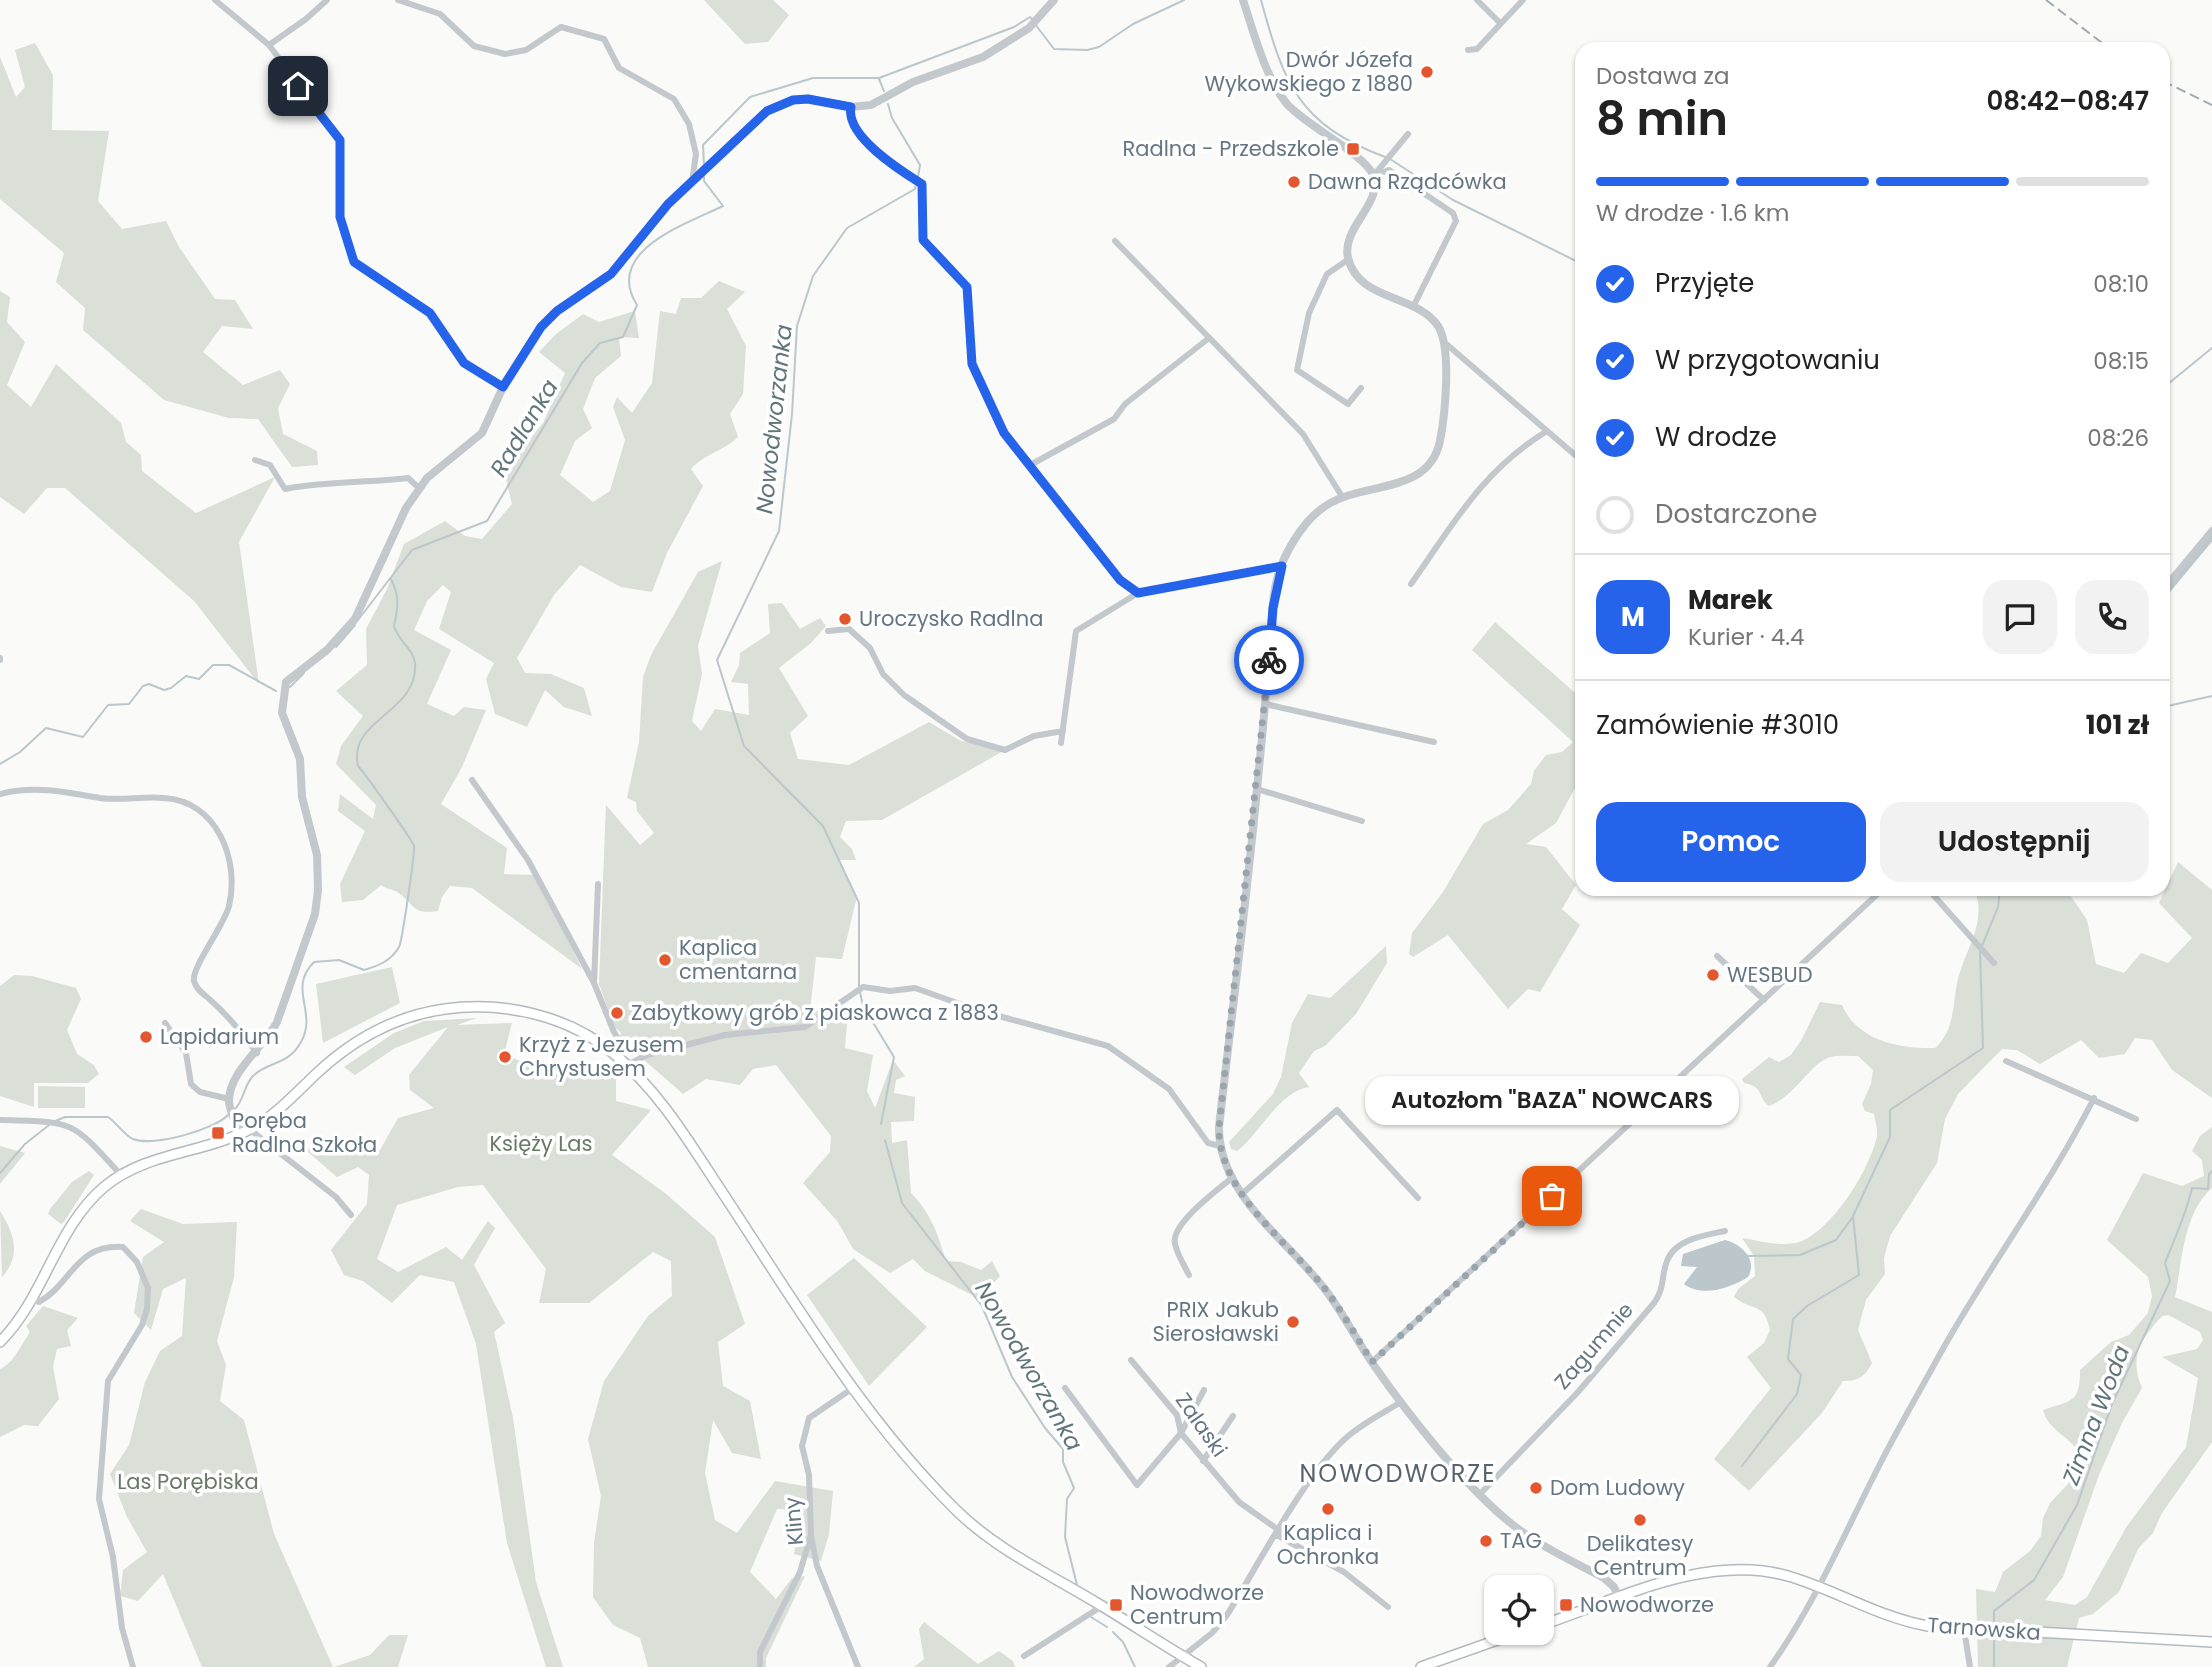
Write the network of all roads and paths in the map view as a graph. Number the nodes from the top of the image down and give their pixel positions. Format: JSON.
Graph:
{"nodes":[{"id":1,"x":215,"y":0,"type":"edge"},
{"id":2,"x":327,"y":0,"type":"edge"},
{"id":3,"x":398,"y":0,"type":"edge"},
{"id":4,"x":1054,"y":0,"type":"edge"},
{"id":5,"x":1243,"y":0,"type":"edge"},
{"id":6,"x":1477,"y":0,"type":"edge"},
{"id":7,"x":1523,"y":0,"type":"edge"},
{"id":8,"x":1500,"y":23,"type":"junction"},
{"id":9,"x":269,"y":45,"type":"junction"},
{"id":10,"x":1468,"y":50,"type":"dead end"},
{"id":11,"x":851,"y":107,"type":"junction"},
{"id":12,"x":1408,"y":134,"type":"dead end"},
{"id":13,"x":1374,"y":176,"type":"junction"},
{"id":14,"x":695,"y":178,"type":"junction"},
{"id":15,"x":1115,"y":241,"type":"dead end"},
{"id":16,"x":1349,"y":259,"type":"junction"},
{"id":17,"x":1413,"y":307,"type":"junction"},
{"id":18,"x":1209,"y":338,"type":"junction"},
{"id":19,"x":1444,"y":342,"type":"junction"},
{"id":20,"x":503,"y":387,"type":"junction"},
{"id":21,"x":1361,"y":388,"type":"dead end"},
{"id":22,"x":1547,"y":430,"type":"junction"},
{"id":23,"x":1575,"y":455,"type":"edge"},
{"id":24,"x":255,"y":460,"type":"dead end"},
{"id":25,"x":1032,"y":464,"type":"junction"},
{"id":26,"x":419,"y":488,"type":"junction"},
{"id":27,"x":1343,"y":498,"type":"junction"},
{"id":28,"x":2212,"y":530,"type":"edge"},
{"id":29,"x":1282,"y":566,"type":"junction"},
{"id":30,"x":2170,"y":581,"type":"edge"},
{"id":31,"x":1411,"y":584,"type":"dead end"},
{"id":32,"x":1138,"y":593,"type":"junction"},
{"id":33,"x":828,"y":631,"type":"dead end"},
{"id":34,"x":1265,"y":704,"type":"junction"},
{"id":35,"x":1063,"y":731,"type":"junction"},
{"id":36,"x":1061,"y":743,"type":"dead end"},
{"id":37,"x":1434,"y":743,"type":"dead end"},
{"id":38,"x":472,"y":780,"type":"dead end"},
{"id":39,"x":1257,"y":789,"type":"junction"},
{"id":40,"x":0,"y":794,"type":"edge"},
{"id":41,"x":1362,"y":821,"type":"dead end"},
{"id":42,"x":598,"y":884,"type":"dead end"},
{"id":43,"x":1875,"y":896,"type":"edge"},
{"id":44,"x":1934,"y":896,"type":"edge"},
{"id":45,"x":1717,"y":956,"type":"dead end"},
{"id":46,"x":1994,"y":963,"type":"dead end"},
{"id":47,"x":594,"y":983,"type":"junction"},
{"id":48,"x":1764,"y":1000,"type":"junction"},
{"id":49,"x":165,"y":1023,"type":"dead end"},
{"id":50,"x":257,"y":1053,"type":"junction"},
{"id":51,"x":2006,"y":1061,"type":"dead end"},
{"id":52,"x":624,"y":1063,"type":"junction"},
{"id":53,"x":2094,"y":1098,"type":"junction"},
{"id":54,"x":229,"y":1102,"type":"junction"},
{"id":55,"x":2136,"y":1119,"type":"dead end"},
{"id":56,"x":0,"y":1120,"type":"edge"},
{"id":57,"x":244,"y":1131,"type":"junction"},
{"id":58,"x":1220,"y":1146,"type":"junction"},
{"id":59,"x":121,"y":1175,"type":"junction"},
{"id":60,"x":1233,"y":1177,"type":"junction"},
{"id":61,"x":1243,"y":1193,"type":"junction"},
{"id":62,"x":1418,"y":1198,"type":"dead end"},
{"id":63,"x":351,"y":1215,"type":"dead end"},
{"id":64,"x":1725,"y":1231,"type":"dead end"},
{"id":65,"x":1189,"y":1275,"type":"dead end"},
{"id":66,"x":33,"y":1300,"type":"junction"},
{"id":67,"x":0,"y":1342,"type":"edge"},
{"id":68,"x":1131,"y":1360,"type":"dead end"},
{"id":69,"x":1372,"y":1362,"type":"junction"},
{"id":70,"x":853,"y":1388,"type":"junction"},
{"id":71,"x":1065,"y":1388,"type":"dead end"},
{"id":72,"x":1204,"y":1390,"type":"dead end"},
{"id":73,"x":1401,"y":1402,"type":"junction"},
{"id":74,"x":1233,"y":1416,"type":"dead end"},
{"id":75,"x":1181,"y":1433,"type":"junction"},
{"id":76,"x":1203,"y":1461,"type":"junction"},
{"id":77,"x":1481,"y":1493,"type":"junction"},
{"id":78,"x":1278,"y":1533,"type":"junction"},
{"id":79,"x":811,"y":1536,"type":"junction"},
{"id":80,"x":1820,"y":1588,"type":"junction"},
{"id":81,"x":1619,"y":1598,"type":"junction"},
{"id":82,"x":1102,"y":1606,"type":"junction"},
{"id":83,"x":1388,"y":1606,"type":"dead end"},
{"id":84,"x":1554,"y":1621,"type":"edge"},
{"id":85,"x":1964,"y":1629,"type":"junction"},
{"id":86,"x":2212,"y":1642,"type":"edge"},
{"id":87,"x":1484,"y":1645,"type":"edge"},
{"id":88,"x":1181,"y":1655,"type":"junction"},
{"id":89,"x":1024,"y":1656,"type":"dead end"},
{"id":90,"x":133,"y":1667,"type":"edge"},
{"id":91,"x":760,"y":1667,"type":"edge"},
{"id":92,"x":858,"y":1667,"type":"edge"},
{"id":93,"x":1169,"y":1667,"type":"edge"},
{"id":94,"x":1201,"y":1667,"type":"edge"},
{"id":95,"x":1420,"y":1667,"type":"edge"},
{"id":96,"x":1770,"y":1667,"type":"edge"},
{"id":97,"x":1970,"y":1667,"type":"edge"}],
"edges":[{"from":1,"to":9,"type":"street"},
{"from":2,"to":9,"type":"street"},
{"from":3,"to":14,"type":"street"},
{"from":4,"to":11,"type":"street"},
{"from":5,"to":13,"type":"street"},
{"from":6,"to":8,"type":"street"},
{"from":7,"to":8,"type":"street"},
{"from":8,"to":10,"type":"street"},
{"from":9,"to":20,"type":"street"},
{"from":11,"to":14,"type":"street"},
{"from":11,"to":25,"type":"street"},
{"from":12,"to":13,"type":"street"},
{"from":13,"to":16,"type":"street"},
{"from":13,"to":17,"type":"street"},
{"from":14,"to":20,"type":"street"},
{"from":15,"to":18,"type":"street"},
{"from":16,"to":17,"type":"street"},
{"from":16,"to":21,"type":"street"},
{"from":17,"to":19,"type":"street"},
{"from":18,"to":25,"type":"street"},
{"from":18,"to":27,"type":"street"},
{"from":19,"to":22,"type":"street"},
{"from":19,"to":27,"type":"street"},
{"from":20,"to":26,"type":"street"},
{"from":22,"to":23,"type":"street"},
{"from":22,"to":31,"type":"street"},
{"from":24,"to":26,"type":"street"},
{"from":25,"to":32,"type":"street"},
{"from":26,"to":50,"type":"street"},
{"from":27,"to":29,"type":"street"},
{"from":28,"to":30,"type":"street"},
{"from":29,"to":32,"type":"street"},
{"from":29,"to":34,"type":"street"},
{"from":32,"to":35,"type":"street"},
{"from":33,"to":35,"type":"street"},
{"from":34,"to":37,"type":"street"},
{"from":34,"to":39,"type":"street"},
{"from":35,"to":36,"type":"street"},
{"from":38,"to":47,"type":"street"},
{"from":39,"to":41,"type":"street"},
{"from":39,"to":58,"type":"street"},
{"from":40,"to":50,"type":"street"},
{"from":42,"to":47,"type":"street"},
{"from":43,"to":48,"type":"street"},
{"from":44,"to":46,"type":"street"},
{"from":45,"to":48,"type":"street"},
{"from":47,"to":52,"type":"street"},
{"from":48,"to":69,"type":"street"},
{"from":49,"to":54,"type":"street"},
{"from":50,"to":54,"type":"street"},
{"from":51,"to":53,"type":"street"},
{"from":52,"to":57,"type":"main road"},
{"from":52,"to":58,"type":"street"},
{"from":52,"to":70,"type":"main road"},
{"from":53,"to":55,"type":"street"},
{"from":53,"to":80,"type":"street"},
{"from":54,"to":57,"type":"street"},
{"from":56,"to":59,"type":"street"},
{"from":57,"to":59,"type":"main road"},
{"from":57,"to":63,"type":"street"},
{"from":58,"to":60,"type":"street"},
{"from":59,"to":66,"type":"main road"},
{"from":60,"to":61,"type":"street"},
{"from":60,"to":65,"type":"street"},
{"from":61,"to":62,"type":"street"},
{"from":61,"to":69,"type":"street"},
{"from":64,"to":77,"type":"street","name":"Zagumnie"},
{"from":66,"to":67,"type":"main road"},
{"from":66,"to":90,"type":"street"},
{"from":68,"to":75,"type":"street","name":"Zalaski"},
{"from":69,"to":73,"type":"street"},
{"from":70,"to":79,"type":"street","name":"Kliny"},
{"from":70,"to":82,"type":"main road"},
{"from":71,"to":75,"type":"street"},
{"from":72,"to":75,"type":"street"},
{"from":73,"to":77,"type":"street"},
{"from":73,"to":78,"type":"street"},
{"from":74,"to":76,"type":"street"},
{"from":75,"to":76,"type":"street","name":"Zalaski"},
{"from":76,"to":78,"type":"street","name":"Zalaski"},
{"from":77,"to":81,"type":"street"},
{"from":78,"to":83,"type":"street","name":"Zalaski"},
{"from":78,"to":88,"type":"street"},
{"from":79,"to":91,"type":"street"},
{"from":79,"to":92,"type":"street","name":"Kliny"},
{"from":80,"to":81,"type":"main road","name":"Tarnowska"},
{"from":80,"to":85,"type":"main road","name":"Tarnowska"},
{"from":80,"to":96,"type":"street"},
{"from":81,"to":84,"type":"main road","name":"Tarnowska"},
{"from":82,"to":88,"type":"main road"},
{"from":82,"to":89,"type":"street"},
{"from":85,"to":86,"type":"main road","name":"Tarnowska"},
{"from":85,"to":97,"type":"street"},
{"from":87,"to":95,"type":"main road"},
{"from":88,"to":93,"type":"street"},
{"from":88,"to":94,"type":"main road"}]}
